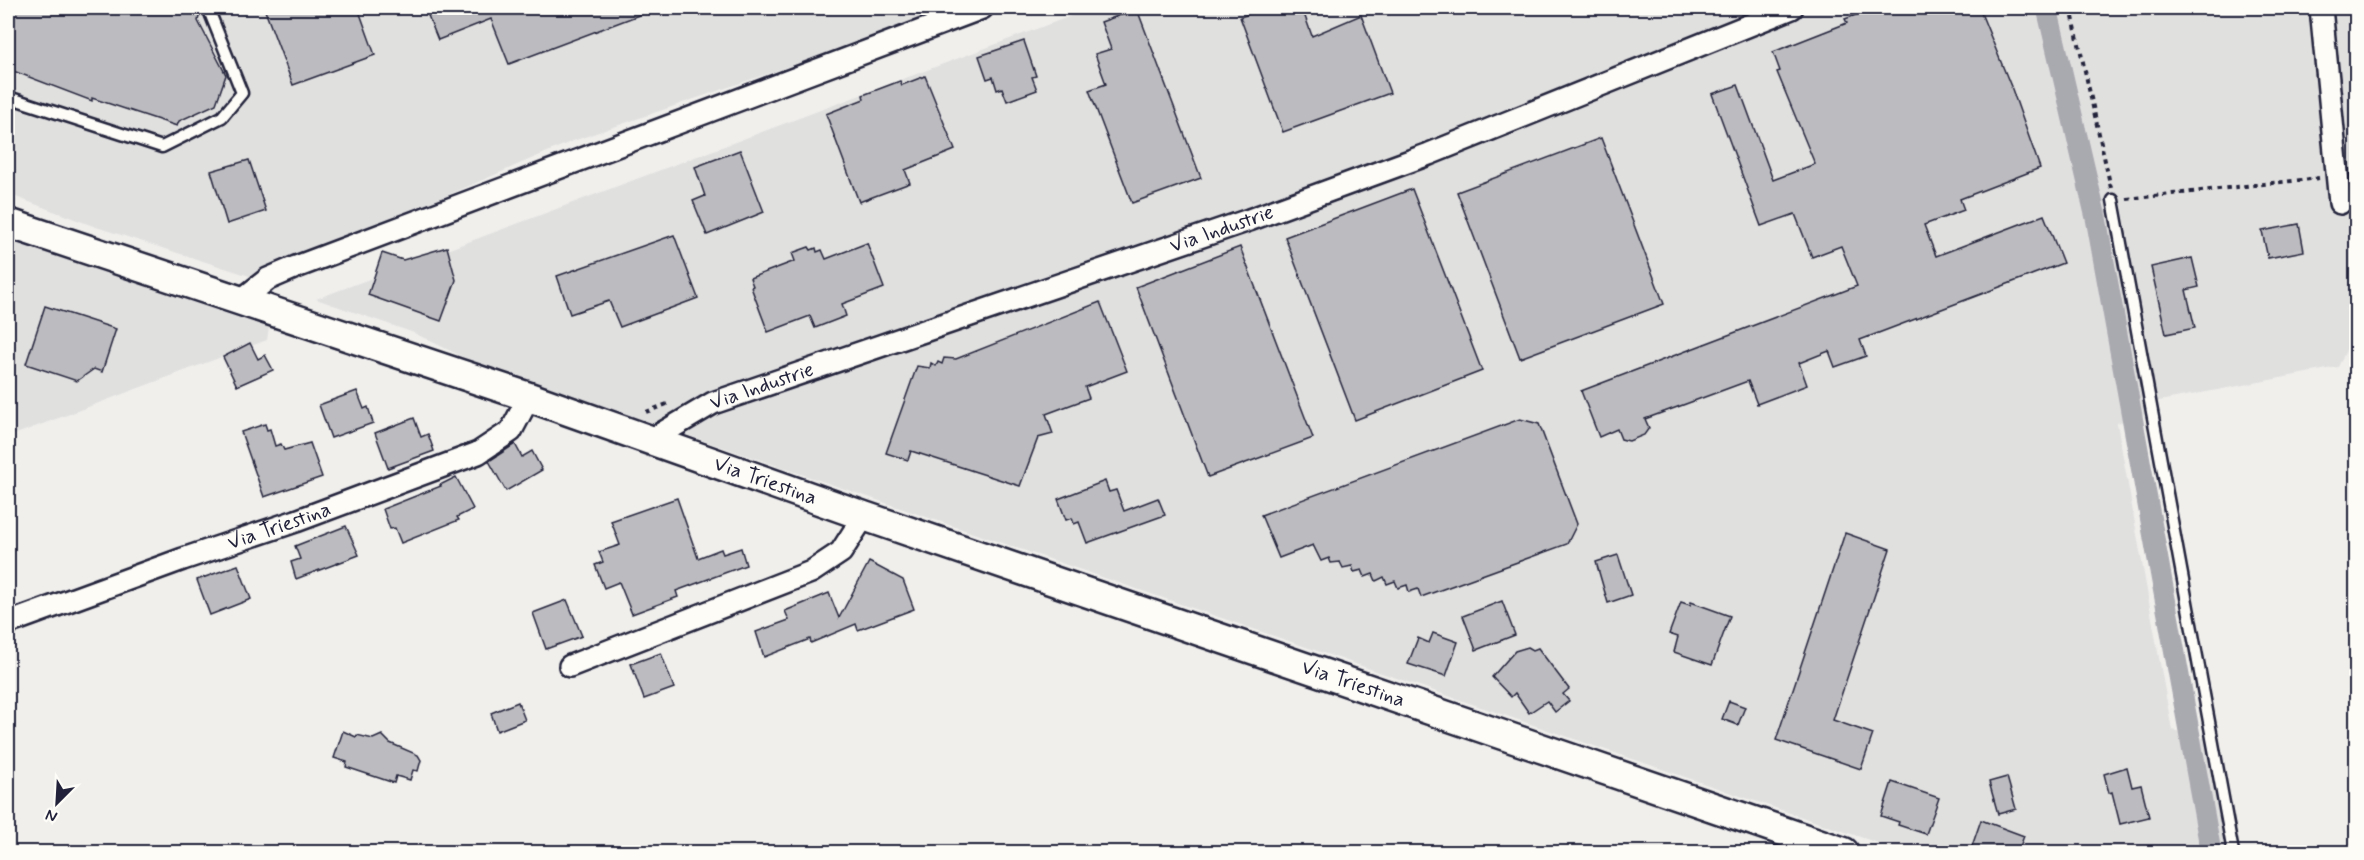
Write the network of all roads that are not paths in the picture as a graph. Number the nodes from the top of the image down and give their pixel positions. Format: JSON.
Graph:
{"nodes":[{"id":1,"x":208,"y":8,"type":"edge"},
{"id":2,"x":982,"y":8,"type":"edge"},
{"id":3,"x":1792,"y":8,"type":"edge"},
{"id":4,"x":2321,"y":8,"type":"edge"},
{"id":5,"x":8,"y":97,"type":"edge"},
{"id":6,"x":2114,"y":200,"type":"road end"},
{"id":7,"x":2340,"y":203,"type":"dead end"},
{"id":8,"x":8,"y":223,"type":"edge"},
{"id":9,"x":240,"y":301,"type":"junction"},
{"id":10,"x":529,"y":397,"type":"junction"},
{"id":11,"x":649,"y":441,"type":"junction"},
{"id":12,"x":864,"y":516,"type":"junction"},
{"id":13,"x":8,"y":623,"type":"edge"},
{"id":14,"x":570,"y":666,"type":"dead end"},
{"id":15,"x":1844,"y":852,"type":"edge"},
{"id":16,"x":2233,"y":852,"type":"edge"}],
"edges":[{"from":1,"to":5,"type":"lane"},
{"from":2,"to":9,"type":"street"},
{"from":3,"to":11,"type":"street","name":"Via Industrie"},
{"from":4,"to":7,"type":"street"},
{"from":6,"to":16,"type":"lane"},
{"from":8,"to":9,"type":"main road","name":"Via Triestina"},
{"from":9,"to":10,"type":"main road","name":"Via Triestina"},
{"from":10,"to":11,"type":"main road","name":"Via Triestina"},
{"from":10,"to":13,"type":"street","name":"Via Triestina"},
{"from":11,"to":12,"type":"main road","name":"Via Triestina"},
{"from":12,"to":14,"type":"street"},
{"from":12,"to":15,"type":"main road","name":"Via Triestina"}]}
